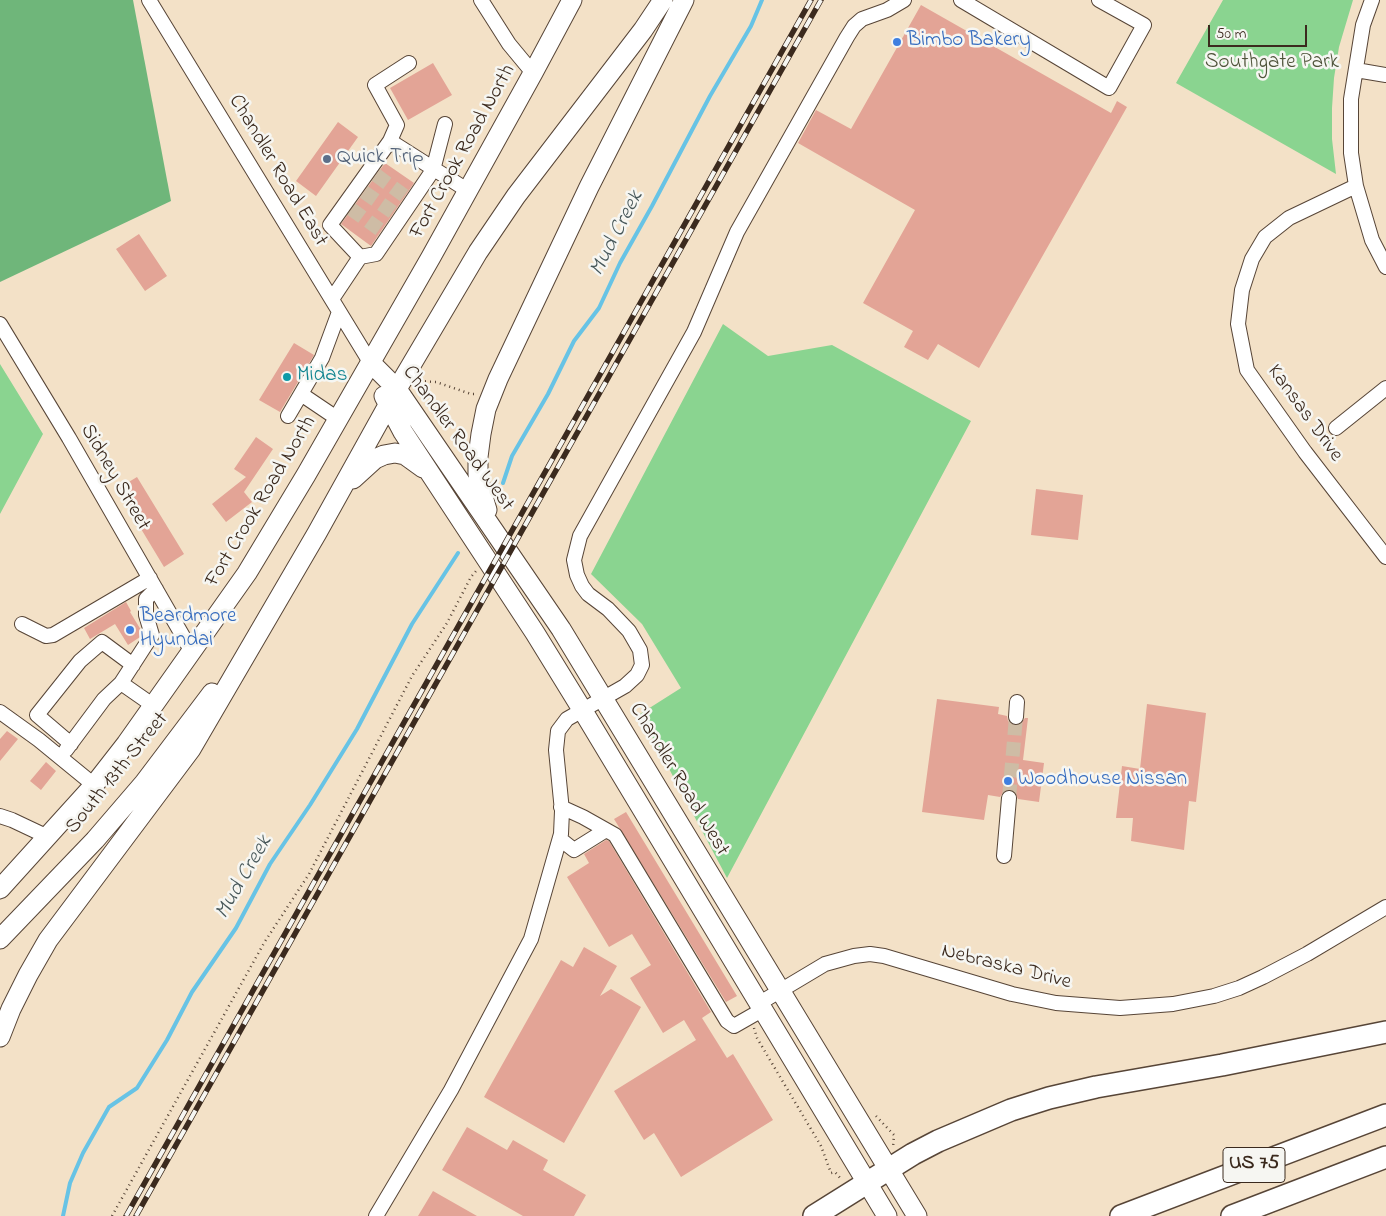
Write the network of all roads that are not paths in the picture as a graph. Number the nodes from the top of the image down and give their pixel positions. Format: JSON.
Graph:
{"nodes":[{"id":1,"x":149,"y":0,"type":"edge"},
{"id":2,"x":481,"y":0,"type":"edge"},
{"id":3,"x":572,"y":0,"type":"edge"},
{"id":4,"x":663,"y":0,"type":"edge"},
{"id":5,"x":684,"y":0,"type":"edge"},
{"id":6,"x":904,"y":0,"type":"edge"},
{"id":7,"x":961,"y":0,"type":"edge"},
{"id":8,"x":1099,"y":0,"type":"edge"},
{"id":9,"x":1372,"y":0,"type":"edge"},
{"id":10,"x":409,"y":63,"type":"dead end"},
{"id":11,"x":1356,"y":70,"type":"junction"},
{"id":12,"x":533,"y":73,"type":"junction"},
{"id":13,"x":1386,"y":75,"type":"edge"},
{"id":14,"x":445,"y":124,"type":"dead end"},
{"id":15,"x":390,"y":141,"type":"junction"},
{"id":16,"x":433,"y":170,"type":"junction"},
{"id":17,"x":1356,"y":186,"type":"junction"},
{"id":18,"x":467,"y":190,"type":"junction"},
{"id":19,"x":360,"y":257,"type":"junction"},
{"id":20,"x":1386,"y":267,"type":"edge"},
{"id":21,"x":332,"y":299,"type":"junction"},
{"id":22,"x":339,"y":312,"type":"junction"},
{"id":23,"x":0,"y":324,"type":"edge"},
{"id":24,"x":370,"y":362,"type":"junction"},
{"id":25,"x":1386,"y":388,"type":"edge"},
{"id":26,"x":396,"y":390,"type":"junction"},
{"id":27,"x":301,"y":394,"type":"junction"},
{"id":28,"x":288,"y":416,"type":"dead end"},
{"id":29,"x":338,"y":419,"type":"junction"},
{"id":30,"x":1336,"y":428,"type":"dead end"},
{"id":31,"x":430,"y":474,"type":"junction"},
{"id":32,"x":336,"y":498,"type":"junction"},
{"id":33,"x":505,"y":544,"type":"junction"},
{"id":34,"x":1386,"y":557,"type":"edge"},
{"id":35,"x":153,"y":584,"type":"junction"},
{"id":36,"x":22,"y":624,"type":"dead end"},
{"id":37,"x":260,"y":629,"type":"junction"},
{"id":38,"x":192,"y":652,"type":"junction"},
{"id":39,"x":133,"y":664,"type":"junction"},
{"id":40,"x":120,"y":683,"type":"junction"},
{"id":41,"x":604,"y":699,"type":"junction"},
{"id":42,"x":1017,"y":702,"type":"dead end"},
{"id":43,"x":154,"y":706,"type":"junction"},
{"id":44,"x":583,"y":711,"type":"junction"},
{"id":45,"x":0,"y":712,"type":"edge"},
{"id":46,"x":1016,"y":717,"type":"tunnel mouth"},
{"id":47,"x":71,"y":744,"type":"junction"},
{"id":48,"x":60,"y":758,"type":"junction"},
{"id":49,"x":94,"y":785,"type":"junction"},
{"id":50,"x":1009,"y":798,"type":"tunnel mouth"},
{"id":51,"x":561,"y":807,"type":"junction"},
{"id":52,"x":0,"y":816,"type":"edge"},
{"id":53,"x":606,"y":830,"type":"junction"},
{"id":54,"x":48,"y":837,"type":"junction"},
{"id":55,"x":560,"y":839,"type":"junction"},
{"id":56,"x":1004,"y":856,"type":"dead end"},
{"id":57,"x":0,"y":889,"type":"edge"},
{"id":58,"x":1386,"y":907,"type":"edge"},
{"id":59,"x":0,"y":939,"type":"edge"},
{"id":60,"x":780,"y":991,"type":"junction"},
{"id":61,"x":760,"y":1007,"type":"junction"},
{"id":62,"x":1386,"y":1032,"type":"edge"},
{"id":63,"x":0,"y":1038,"type":"edge"},
{"id":64,"x":1386,"y":1115,"type":"edge"},
{"id":65,"x":1386,"y":1157,"type":"edge"},
{"id":66,"x":889,"y":1169,"type":"junction"},
{"id":67,"x":867,"y":1183,"type":"junction"},
{"id":68,"x":376,"y":1216,"type":"edge"},
{"id":69,"x":814,"y":1216,"type":"edge"},
{"id":70,"x":887,"y":1216,"type":"edge"},
{"id":71,"x":917,"y":1216,"type":"edge"},
{"id":72,"x":1121,"y":1216,"type":"edge"},
{"id":73,"x":1232,"y":1216,"type":"edge"}],
"edges":[{"from":1,"to":21,"type":"street","name":"Chandler Road East"},
{"from":2,"to":12,"type":"street"},
{"from":3,"to":12,"type":"main road","name":"Fort Crook Road North"},
{"from":4,"to":26,"type":"main road"},
{"from":5,"to":33,"type":"main road"},
{"from":6,"to":41,"type":"street"},
{"from":7,"to":8,"type":"street"},
{"from":9,"to":11,"type":"street"},
{"from":10,"to":15,"type":"street"},
{"from":11,"to":13,"type":"street"},
{"from":11,"to":17,"type":"street"},
{"from":12,"to":18,"type":"main road","name":"Fort Crook Road North"},
{"from":14,"to":16,"type":"street"},
{"from":15,"to":16,"type":"street"},
{"from":15,"to":19,"type":"street"},
{"from":16,"to":18,"type":"street"},
{"from":16,"to":19,"type":"street"},
{"from":17,"to":20,"type":"street"},
{"from":17,"to":34,"type":"street","name":"Kansas Drive"},
{"from":18,"to":24,"type":"main road","name":"Fort Crook Road North"},
{"from":19,"to":21,"type":"street"},
{"from":21,"to":22,"type":"street","name":"Chandler Road East"},
{"from":22,"to":24,"type":"street","name":"Chandler Road East"},
{"from":22,"to":27,"type":"street"},
{"from":23,"to":35,"type":"street","name":"Sidney Street"},
{"from":24,"to":26,"type":"main road","name":"Chandler Road West"},
{"from":24,"to":29,"type":"main road","name":"Fort Crook Road North"},
{"from":25,"to":30,"type":"street"},
{"from":26,"to":31,"type":"main road","name":"Chandler Road West"},
{"from":26,"to":32,"type":"main road"},
{"from":26,"to":33,"type":"main road","name":"Chandler Road West"},
{"from":27,"to":28,"type":"street"},
{"from":27,"to":29,"type":"street"},
{"from":29,"to":38,"type":"main road","name":"Fort Crook Road North"},
{"from":31,"to":32,"type":"main road"},
{"from":31,"to":44,"type":"main road","name":"Chandler Road West"},
{"from":32,"to":37,"type":"main road"},
{"from":33,"to":41,"type":"main road","name":"Chandler Road West"},
{"from":35,"to":36,"type":"street"},
{"from":35,"to":38,"type":"street","name":"Sidney Street"},
{"from":35,"to":39,"type":"street"},
{"from":37,"to":59,"type":"main road","name":"South 13th Street"},
{"from":37,"to":63,"type":"main road"},
{"from":38,"to":43,"type":"main road","name":"Fort Crook Road North"},
{"from":39,"to":40,"type":"street"},
{"from":39,"to":47,"type":"street"},
{"from":40,"to":43,"type":"street"},
{"from":40,"to":47,"type":"street"},
{"from":41,"to":44,"type":"street"},
{"from":41,"to":60,"type":"main road","name":"Chandler Road West"},
{"from":42,"to":46,"type":"street"},
{"from":43,"to":49,"type":"main road","name":"Fort Crook Road North"},
{"from":44,"to":51,"type":"street"},
{"from":44,"to":61,"type":"main road","name":"Chandler Road West"},
{"from":45,"to":48,"type":"street"},
{"from":47,"to":48,"type":"street"},
{"from":48,"to":49,"type":"street"},
{"from":49,"to":54,"type":"main road","name":"Fort Crook Road North"},
{"from":50,"to":56,"type":"street"},
{"from":51,"to":53,"type":"street"},
{"from":51,"to":55,"type":"street"},
{"from":52,"to":54,"type":"street"},
{"from":53,"to":55,"type":"street"},
{"from":53,"to":61,"type":"street","name":"Nebraska Drive"},
{"from":54,"to":57,"type":"main road","name":"Fort Crook Road North"},
{"from":55,"to":68,"type":"street"},
{"from":58,"to":60,"type":"street","name":"Nebraska Drive"},
{"from":60,"to":61,"type":"street","name":"Nebraska Drive"},
{"from":60,"to":66,"type":"main road","name":"Chandler Road West"},
{"from":61,"to":67,"type":"main road","name":"Chandler Road West"},
{"from":62,"to":66,"type":"highway"},
{"from":64,"to":72,"type":"highway","number":"US 75"},
{"from":65,"to":73,"type":"highway","number":"US 75"},
{"from":66,"to":67,"type":"highway"},
{"from":66,"to":71,"type":"main road","name":"Chandler Road West"},
{"from":67,"to":69,"type":"highway"},
{"from":67,"to":70,"type":"main road","name":"Chandler Road West"}]}
